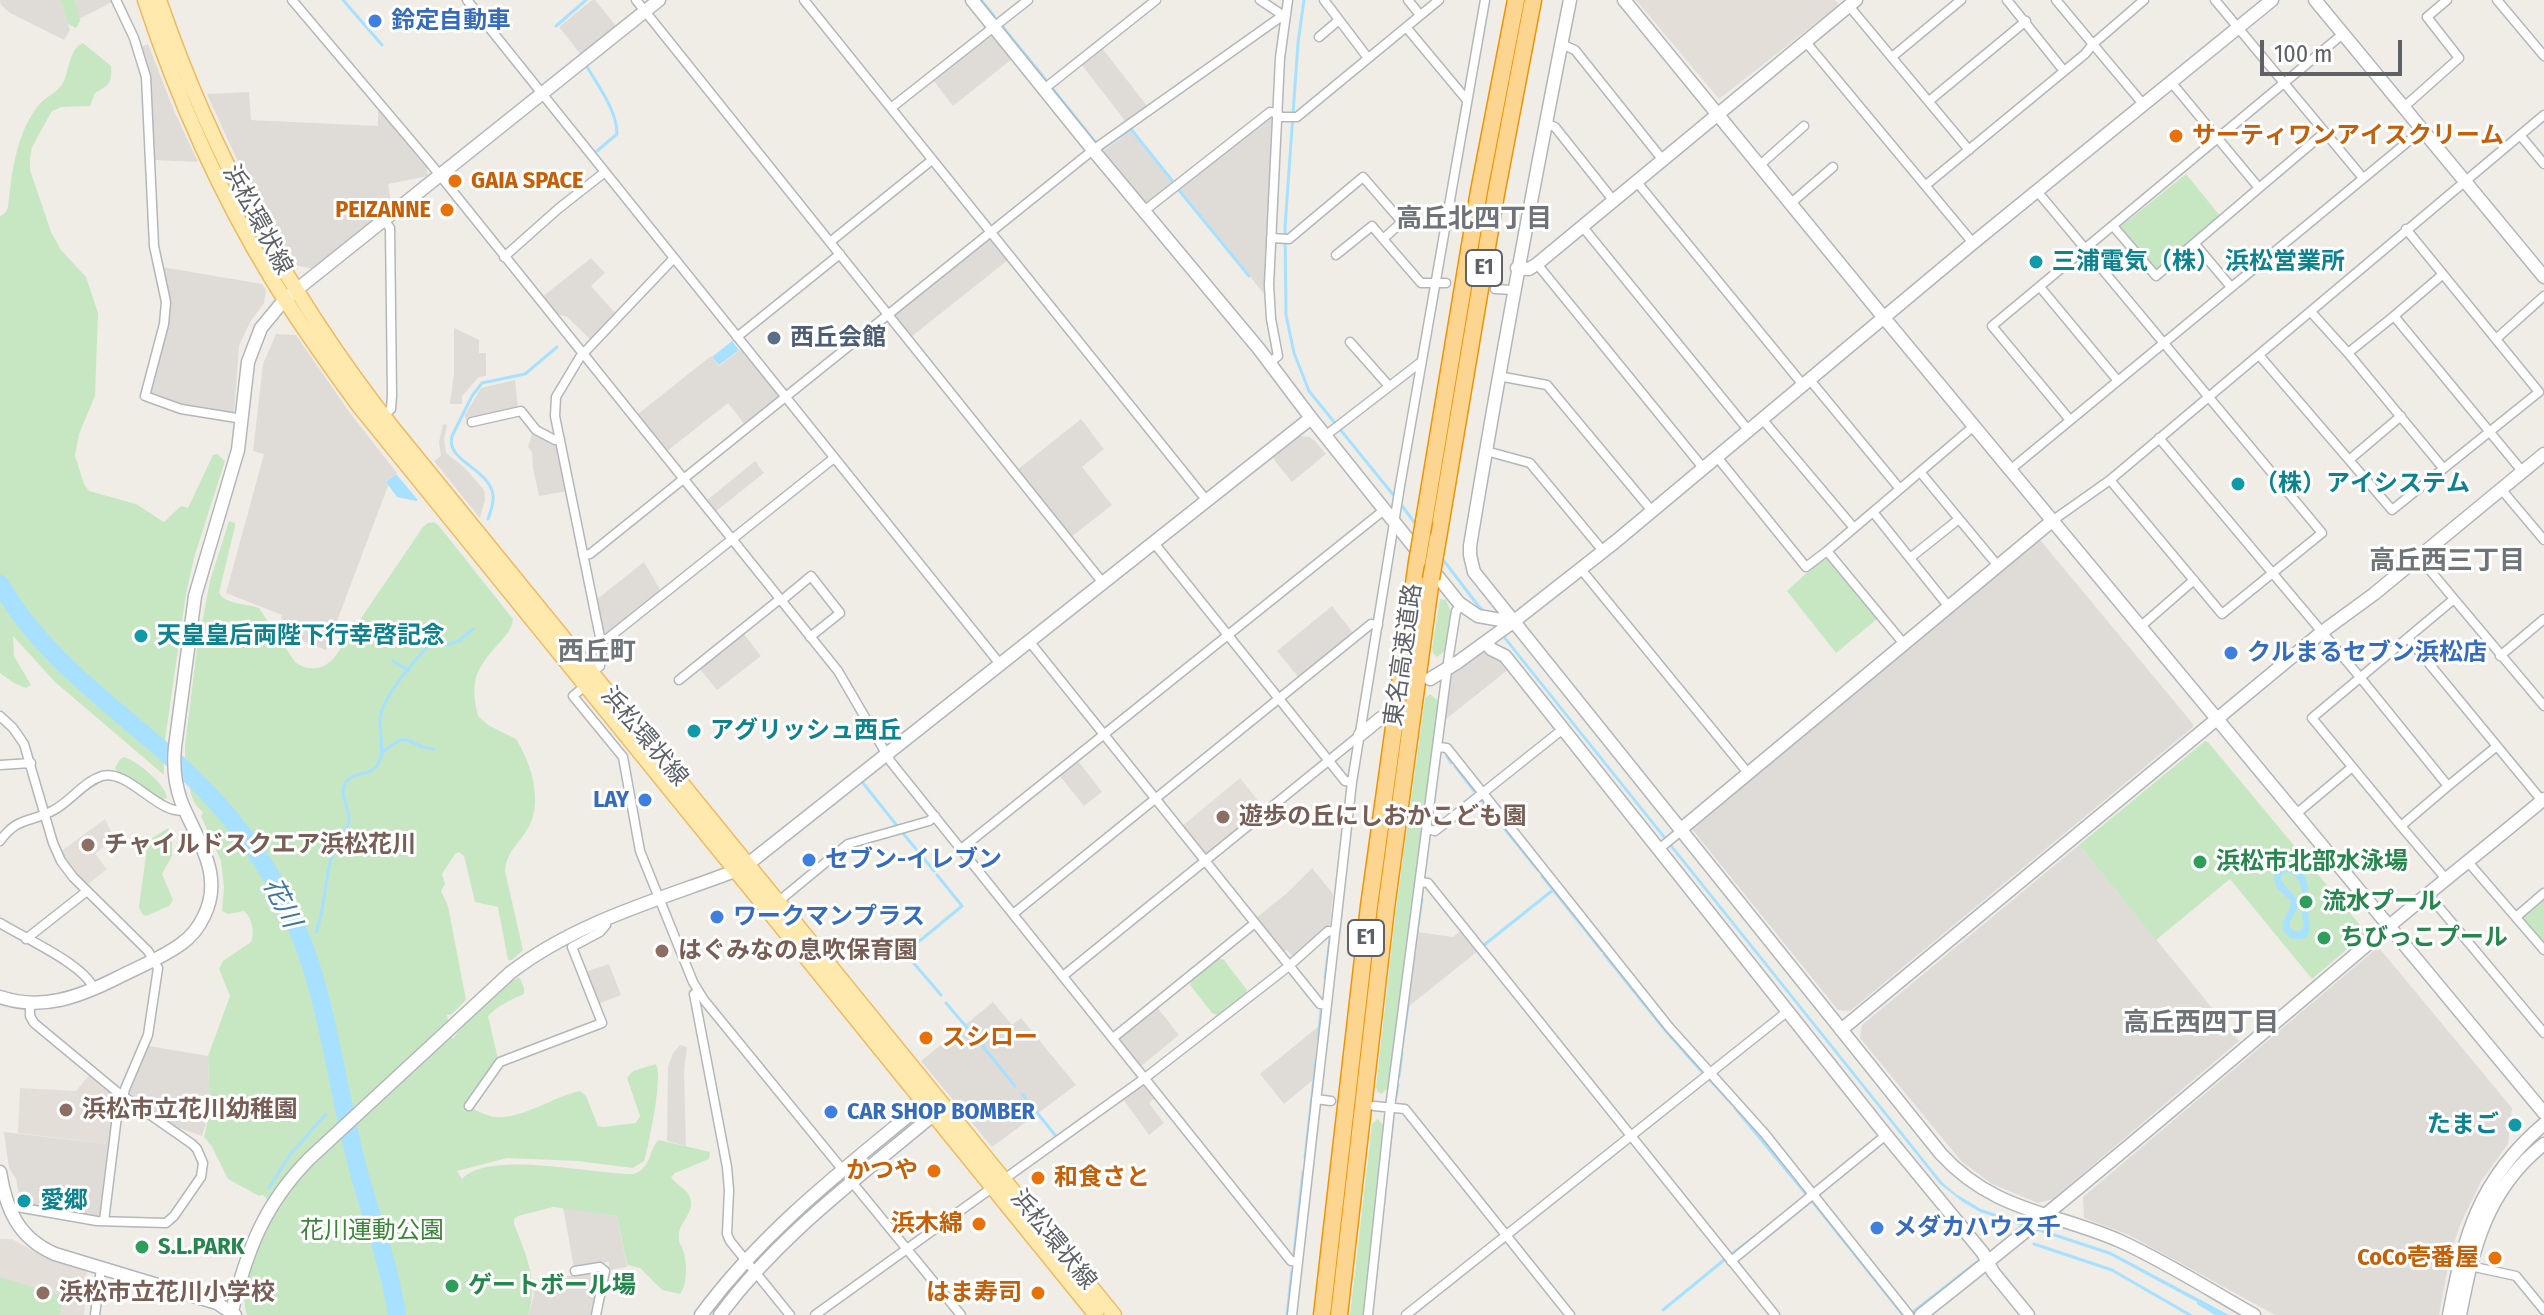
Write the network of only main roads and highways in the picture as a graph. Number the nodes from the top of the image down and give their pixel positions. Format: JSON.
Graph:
{"nodes":[{"id":1,"x":145,"y":0,"type":"edge"},
{"id":2,"x":159,"y":0,"type":"edge"},
{"id":3,"x":1516,"y":0,"type":"edge"},
{"id":4,"x":1533,"y":0,"type":"edge"},
{"id":5,"x":291,"y":295,"type":"junction"},
{"id":6,"x":588,"y":680,"type":"junction"},
{"id":7,"x":741,"y":867,"type":"junction"},
{"id":8,"x":934,"y":1104,"type":"junction"},
{"id":9,"x":999,"y":1183,"type":"junction"},
{"id":10,"x":1096,"y":1315,"type":"edge"},
{"id":11,"x":1114,"y":1315,"type":"edge"},
{"id":12,"x":1322,"y":1315,"type":"edge"},
{"id":13,"x":1339,"y":1315,"type":"edge"}],
"edges":[{"from":1,"to":5,"type":"main road","name":"浜松環状線"},
{"from":2,"to":5,"type":"main road","name":"浜松環状線"},
{"from":3,"to":12,"type":"highway","name":"東名高速道路","number":"E1","bridge":true},
{"from":4,"to":13,"type":"highway","name":"東名高速道路","number":"E1","bridge":true},
{"from":5,"to":6,"type":"main road","name":"浜松環状線"},
{"from":5,"to":6,"type":"main road","name":"浜松環状線"},
{"from":6,"to":7,"type":"main road","name":"浜松環状線"},
{"from":7,"to":8,"type":"main road","name":"浜松環状線"},
{"from":7,"to":8,"type":"main road","name":"浜松環状線"},
{"from":8,"to":9,"type":"main road","name":"浜松環状線"},
{"from":9,"to":10,"type":"main road","name":"浜松環状線"},
{"from":9,"to":11,"type":"main road","name":"浜松環状線"}]}
